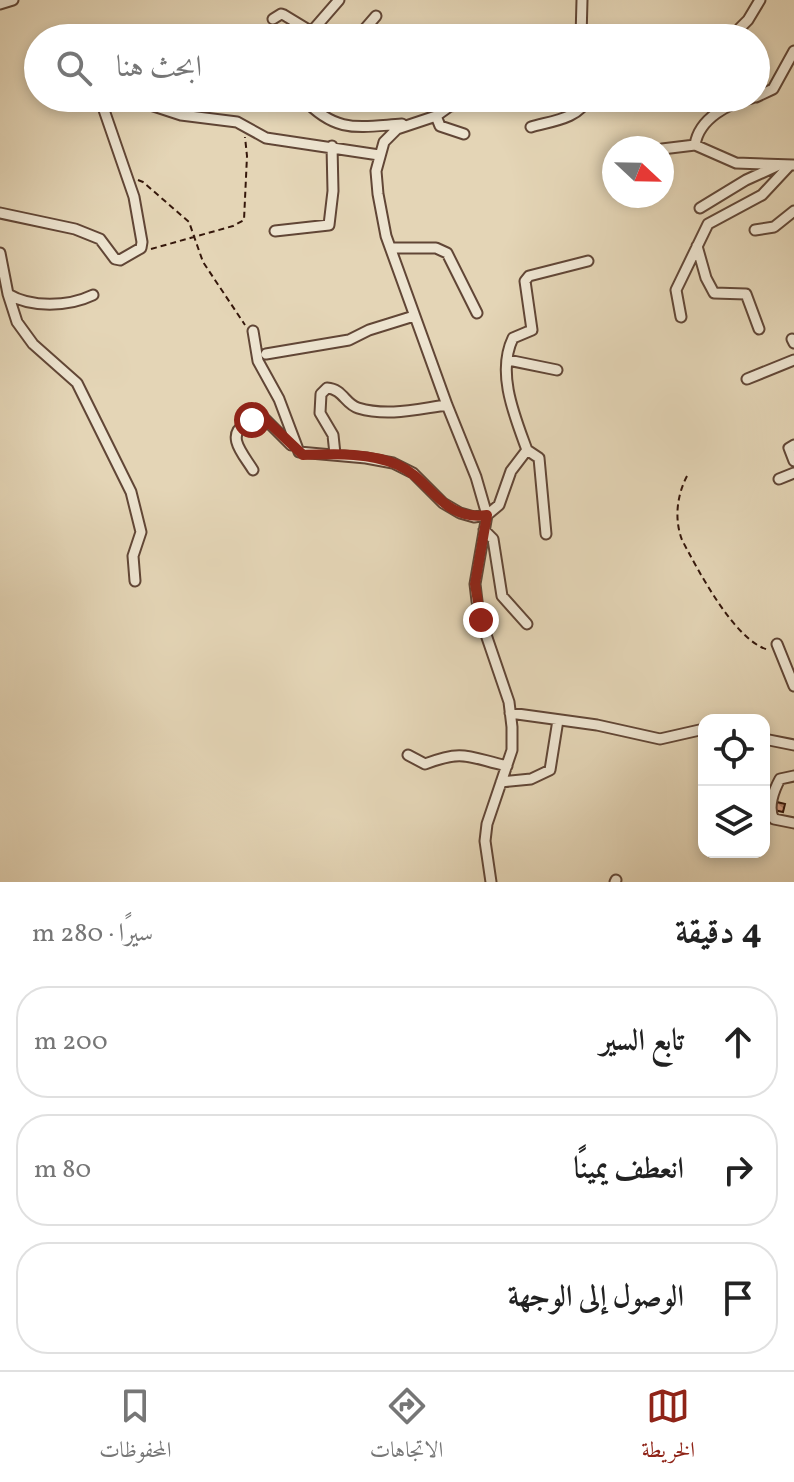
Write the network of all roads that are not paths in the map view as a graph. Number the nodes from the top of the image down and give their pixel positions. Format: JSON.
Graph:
{"nodes":[{"id":1,"x":13,"y":0,"type":"edge"},
{"id":2,"x":339,"y":0,"type":"edge"},
{"id":3,"x":582,"y":0,"type":"edge"},
{"id":4,"x":760,"y":0,"type":"edge"},
{"id":5,"x":0,"y":4,"type":"edge"},
{"id":6,"x":376,"y":16,"type":"dead end"},
{"id":7,"x":273,"y":19,"type":"dead end"},
{"id":8,"x":295,"y":24,"type":"edge"},
{"id":9,"x":318,"y":24,"type":"edge"},
{"id":10,"x":369,"y":24,"type":"edge"},
{"id":11,"x":581,"y":24,"type":"edge"},
{"id":12,"x":744,"y":24,"type":"edge"},
{"id":13,"x":794,"y":51,"type":"edge"},
{"id":14,"x":770,"y":90,"type":"edge"},
{"id":15,"x":105,"y":112,"type":"edge"},
{"id":16,"x":172,"y":112,"type":"edge"},
{"id":17,"x":319,"y":112,"type":"edge"},
{"id":18,"x":442,"y":112,"type":"edge"},
{"id":19,"x":576,"y":112,"type":"edge"},
{"id":20,"x":718,"y":112,"type":"edge"},
{"id":21,"x":436,"y":116,"type":"junction"},
{"id":22,"x":414,"y":123,"type":"junction"},
{"id":23,"x":531,"y":127,"type":"dead end"},
{"id":24,"x":464,"y":134,"type":"dead end"},
{"id":25,"x":695,"y":145,"type":"junction"},
{"id":26,"x":332,"y":146,"type":"junction"},
{"id":27,"x":674,"y":148,"type":"edge"},
{"id":28,"x":379,"y":155,"type":"junction"},
{"id":29,"x":788,"y":165,"type":"edge"},
{"id":30,"x":700,"y":208,"type":"dead end"},
{"id":31,"x":794,"y":211,"type":"edge"},
{"id":32,"x":0,"y":213,"type":"edge"},
{"id":33,"x":755,"y":230,"type":"dead end"},
{"id":34,"x":275,"y":231,"type":"dead end"},
{"id":35,"x":697,"y":246,"type":"junction"},
{"id":36,"x":391,"y":248,"type":"junction"},
{"id":37,"x":0,"y":253,"type":"edge"},
{"id":38,"x":588,"y":261,"type":"dead end"},
{"id":39,"x":8,"y":294,"type":"junction"},
{"id":40,"x":93,"y":295,"type":"dead end"},
{"id":41,"x":477,"y":313,"type":"dead end"},
{"id":42,"x":414,"y":316,"type":"junction"},
{"id":43,"x":681,"y":317,"type":"dead end"},
{"id":44,"x":759,"y":329,"type":"dead end"},
{"id":45,"x":253,"y":331,"type":"road end"},
{"id":46,"x":266,"y":354,"type":"dead end"},
{"id":47,"x":508,"y":360,"type":"junction"},
{"id":48,"x":794,"y":360,"type":"edge"},
{"id":49,"x":557,"y":370,"type":"dead end"},
{"id":50,"x":747,"y":379,"type":"dead end"},
{"id":51,"x":447,"y":405,"type":"junction"},
{"id":52,"x":794,"y":445,"type":"edge"},
{"id":53,"x":297,"y":450,"type":"junction"},
{"id":54,"x":527,"y":450,"type":"junction"},
{"id":55,"x":335,"y":454,"type":"junction"},
{"id":56,"x":794,"y":461,"type":"edge"},
{"id":57,"x":253,"y":470,"type":"dead end"},
{"id":58,"x":794,"y":473,"type":"edge"},
{"id":59,"x":779,"y":479,"type":"dead end"},
{"id":60,"x":487,"y":515,"type":"junction"},
{"id":61,"x":484,"y":530,"type":"junction"},
{"id":62,"x":546,"y":534,"type":"dead end"},
{"id":63,"x":135,"y":581,"type":"dead end"},
{"id":64,"x":527,"y":624,"type":"dead end"},
{"id":65,"x":778,"y":649,"type":"road end"},
{"id":66,"x":794,"y":686,"type":"edge"},
{"id":67,"x":510,"y":713,"type":"junction"},
{"id":68,"x":558,"y":720,"type":"junction"},
{"id":69,"x":698,"y":730,"type":"edge"},
{"id":70,"x":770,"y":740,"type":"edge"},
{"id":71,"x":794,"y":745,"type":"edge"},
{"id":72,"x":408,"y":755,"type":"dead end"},
{"id":73,"x":507,"y":766,"type":"junction"},
{"id":74,"x":794,"y":776,"type":"edge"},
{"id":75,"x":501,"y":782,"type":"junction"},
{"id":76,"x":794,"y":823,"type":"edge"},
{"id":77,"x":491,"y":882,"type":"edge"}],
"edges":[{"from":1,"to":5,"type":"street"},
{"from":2,"to":9,"type":"street"},
{"from":3,"to":11,"type":"street"},
{"from":4,"to":12,"type":"street"},
{"from":6,"to":10,"type":"street"},
{"from":7,"to":8,"type":"street"},
{"from":13,"to":14,"type":"street"},
{"from":15,"to":32,"type":"street"},
{"from":16,"to":26,"type":"street"},
{"from":17,"to":22,"type":"street"},
{"from":18,"to":21,"type":"street"},
{"from":19,"to":23,"type":"street"},
{"from":20,"to":25,"type":"street"},
{"from":21,"to":22,"type":"street"},
{"from":21,"to":24,"type":"street"},
{"from":22,"to":28,"type":"street"},
{"from":25,"to":27,"type":"street"},
{"from":25,"to":29,"type":"street"},
{"from":26,"to":28,"type":"street"},
{"from":26,"to":34,"type":"street"},
{"from":28,"to":36,"type":"street"},
{"from":29,"to":30,"type":"street"},
{"from":29,"to":35,"type":"street"},
{"from":31,"to":33,"type":"street"},
{"from":35,"to":43,"type":"street"},
{"from":35,"to":44,"type":"street"},
{"from":36,"to":41,"type":"street"},
{"from":36,"to":42,"type":"street"},
{"from":37,"to":39,"type":"street"},
{"from":38,"to":47,"type":"street"},
{"from":39,"to":40,"type":"street"},
{"from":39,"to":63,"type":"street"},
{"from":42,"to":46,"type":"street"},
{"from":42,"to":51,"type":"street"},
{"from":45,"to":53,"type":"street"},
{"from":47,"to":49,"type":"street"},
{"from":47,"to":54,"type":"street"},
{"from":48,"to":50,"type":"street"},
{"from":51,"to":55,"type":"street"},
{"from":51,"to":60,"type":"street"},
{"from":52,"to":56,"type":"street"},
{"from":53,"to":55,"type":"street"},
{"from":53,"to":57,"type":"street"},
{"from":54,"to":60,"type":"street"},
{"from":54,"to":62,"type":"street"},
{"from":55,"to":60,"type":"street"},
{"from":58,"to":59,"type":"street"},
{"from":60,"to":61,"type":"street"},
{"from":61,"to":64,"type":"street"},
{"from":61,"to":67,"type":"street"},
{"from":65,"to":66,"type":"street"},
{"from":67,"to":68,"type":"street"},
{"from":67,"to":73,"type":"street"},
{"from":68,"to":69,"type":"street"},
{"from":68,"to":75,"type":"street"},
{"from":70,"to":71,"type":"street"},
{"from":72,"to":73,"type":"street"},
{"from":73,"to":75,"type":"street"},
{"from":74,"to":76,"type":"street"},
{"from":75,"to":77,"type":"street"}]}
